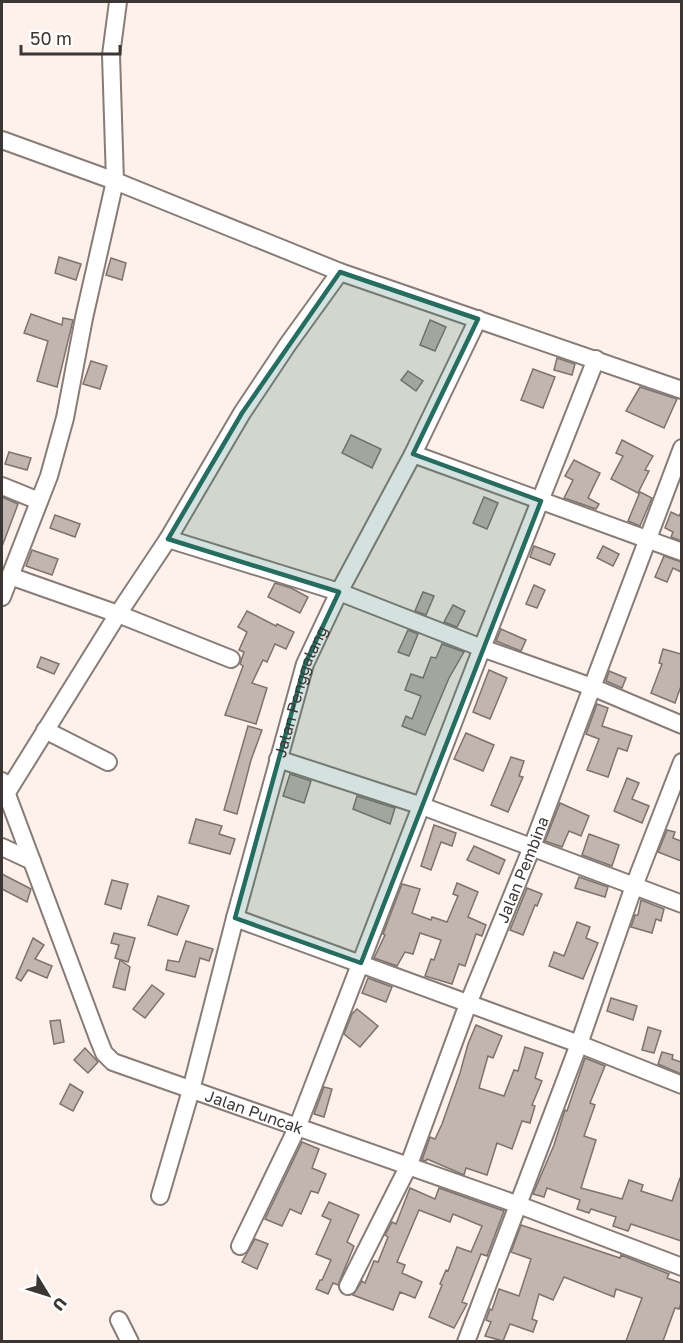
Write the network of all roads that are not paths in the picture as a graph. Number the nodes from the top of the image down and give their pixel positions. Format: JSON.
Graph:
{"nodes":[{"id":1,"x":118,"y":2,"type":"edge"},
{"id":2,"x":2,"y":140,"type":"edge"},
{"id":3,"x":115,"y":182,"type":"junction"},
{"id":4,"x":340,"y":272,"type":"junction"},
{"id":5,"x":478,"y":319,"type":"junction"},
{"id":6,"x":596,"y":359,"type":"junction"},
{"id":7,"x":681,"y":390,"type":"edge"},
{"id":8,"x":681,"y":447,"type":"edge"},
{"id":9,"x":413,"y":453,"type":"junction"},
{"id":10,"x":2,"y":486,"type":"edge"},
{"id":11,"x":39,"y":501,"type":"junction"},
{"id":12,"x":541,"y":501,"type":"junction"},
{"id":13,"x":168,"y":539,"type":"junction"},
{"id":14,"x":648,"y":541,"type":"junction"},
{"id":15,"x":681,"y":552,"type":"edge"},
{"id":16,"x":10,"y":576,"type":"junction"},
{"id":17,"x":339,"y":592,"type":"junction"},
{"id":18,"x":2,"y":597,"type":"edge"},
{"id":19,"x":118,"y":614,"type":"junction"},
{"id":20,"x":482,"y":648,"type":"junction"},
{"id":21,"x":231,"y":659,"type":"dead end"},
{"id":22,"x":592,"y":687,"type":"junction"},
{"id":23,"x":681,"y":725,"type":"edge"},
{"id":24,"x":45,"y":730,"type":"junction"},
{"id":25,"x":278,"y":759,"type":"junction"},
{"id":26,"x":108,"y":762,"type":"dead end"},
{"id":27,"x":681,"y":762,"type":"edge"},
{"id":28,"x":4,"y":788,"type":"edge"},
{"id":29,"x":422,"y":806,"type":"junction"},
{"id":30,"x":2,"y":847,"type":"edge"},
{"id":31,"x":532,"y":847,"type":"junction"},
{"id":32,"x":32,"y":861,"type":"junction"},
{"id":33,"x":634,"y":886,"type":"junction"},
{"id":34,"x":681,"y":904,"type":"edge"},
{"id":35,"x":235,"y":918,"type":"junction"},
{"id":36,"x":361,"y":963,"type":"junction"},
{"id":37,"x":468,"y":1004,"type":"junction"},
{"id":38,"x":579,"y":1044,"type":"junction"},
{"id":39,"x":681,"y":1085,"type":"edge"},
{"id":40,"x":191,"y":1090,"type":"junction"},
{"id":41,"x":297,"y":1128,"type":"junction"},
{"id":42,"x":408,"y":1167,"type":"junction"},
{"id":43,"x":160,"y":1196,"type":"dead end"},
{"id":44,"x":519,"y":1205,"type":"junction"},
{"id":45,"x":240,"y":1246,"type":"dead end"},
{"id":46,"x":681,"y":1267,"type":"edge"},
{"id":47,"x":348,"y":1286,"type":"dead end"},
{"id":48,"x":119,"y":1320,"type":"dead end"},
{"id":49,"x":130,"y":1341,"type":"edge"},
{"id":50,"x":466,"y":1341,"type":"edge"}],
"edges":[{"from":1,"to":3,"type":"street"},
{"from":2,"to":3,"type":"street"},
{"from":3,"to":4,"type":"street"},
{"from":3,"to":11,"type":"street"},
{"from":4,"to":5,"type":"street"},
{"from":4,"to":13,"type":"street"},
{"from":5,"to":6,"type":"street"},
{"from":5,"to":9,"type":"street","name":"Jalan Penggalang"},
{"from":6,"to":7,"type":"street"},
{"from":6,"to":12,"type":"street"},
{"from":8,"to":14,"type":"street","name":"Jalan Pembina"},
{"from":9,"to":12,"type":"street"},
{"from":9,"to":17,"type":"street","name":"Jalan Penggalang"},
{"from":10,"to":11,"type":"street"},
{"from":11,"to":16,"type":"street"},
{"from":12,"to":14,"type":"street"},
{"from":12,"to":20,"type":"street"},
{"from":13,"to":17,"type":"street"},
{"from":13,"to":19,"type":"street"},
{"from":14,"to":15,"type":"street"},
{"from":14,"to":22,"type":"street","name":"Jalan Pembina"},
{"from":16,"to":18,"type":"street"},
{"from":16,"to":19,"type":"street"},
{"from":17,"to":20,"type":"street"},
{"from":17,"to":25,"type":"street","name":"Jalan Penggalang"},
{"from":19,"to":21,"type":"street"},
{"from":19,"to":24,"type":"street"},
{"from":20,"to":22,"type":"street"},
{"from":20,"to":29,"type":"street"},
{"from":22,"to":23,"type":"street"},
{"from":22,"to":31,"type":"street","name":"Jalan Pembina"},
{"from":24,"to":26,"type":"street"},
{"from":24,"to":28,"type":"street"},
{"from":25,"to":29,"type":"street"},
{"from":25,"to":35,"type":"street","name":"Jalan Penggalang"},
{"from":27,"to":33,"type":"street"},
{"from":28,"to":32,"type":"street","name":"Jalan Puncak"},
{"from":29,"to":31,"type":"street"},
{"from":29,"to":36,"type":"street"},
{"from":30,"to":32,"type":"street"},
{"from":31,"to":33,"type":"street"},
{"from":31,"to":37,"type":"street","name":"Jalan Pembina"},
{"from":32,"to":40,"type":"street","name":"Jalan Puncak"},
{"from":33,"to":34,"type":"street"},
{"from":33,"to":38,"type":"street"},
{"from":35,"to":36,"type":"street"},
{"from":35,"to":40,"type":"street","name":"Jalan Penggalang"},
{"from":36,"to":37,"type":"street"},
{"from":36,"to":41,"type":"street"},
{"from":37,"to":38,"type":"street"},
{"from":37,"to":42,"type":"street","name":"Jalan Pembina"},
{"from":38,"to":39,"type":"street"},
{"from":38,"to":44,"type":"street"},
{"from":40,"to":41,"type":"street","name":"Jalan Puncak"},
{"from":40,"to":43,"type":"street","name":"Jalan Penggalang"},
{"from":41,"to":42,"type":"street","name":"Jalan Puncak"},
{"from":41,"to":45,"type":"street"},
{"from":42,"to":44,"type":"street","name":"Jalan Puncak"},
{"from":42,"to":47,"type":"street","name":"Jalan Pembina"},
{"from":44,"to":46,"type":"street","name":"Jalan Puncak"},
{"from":44,"to":50,"type":"street"},
{"from":48,"to":49,"type":"street"}]}
